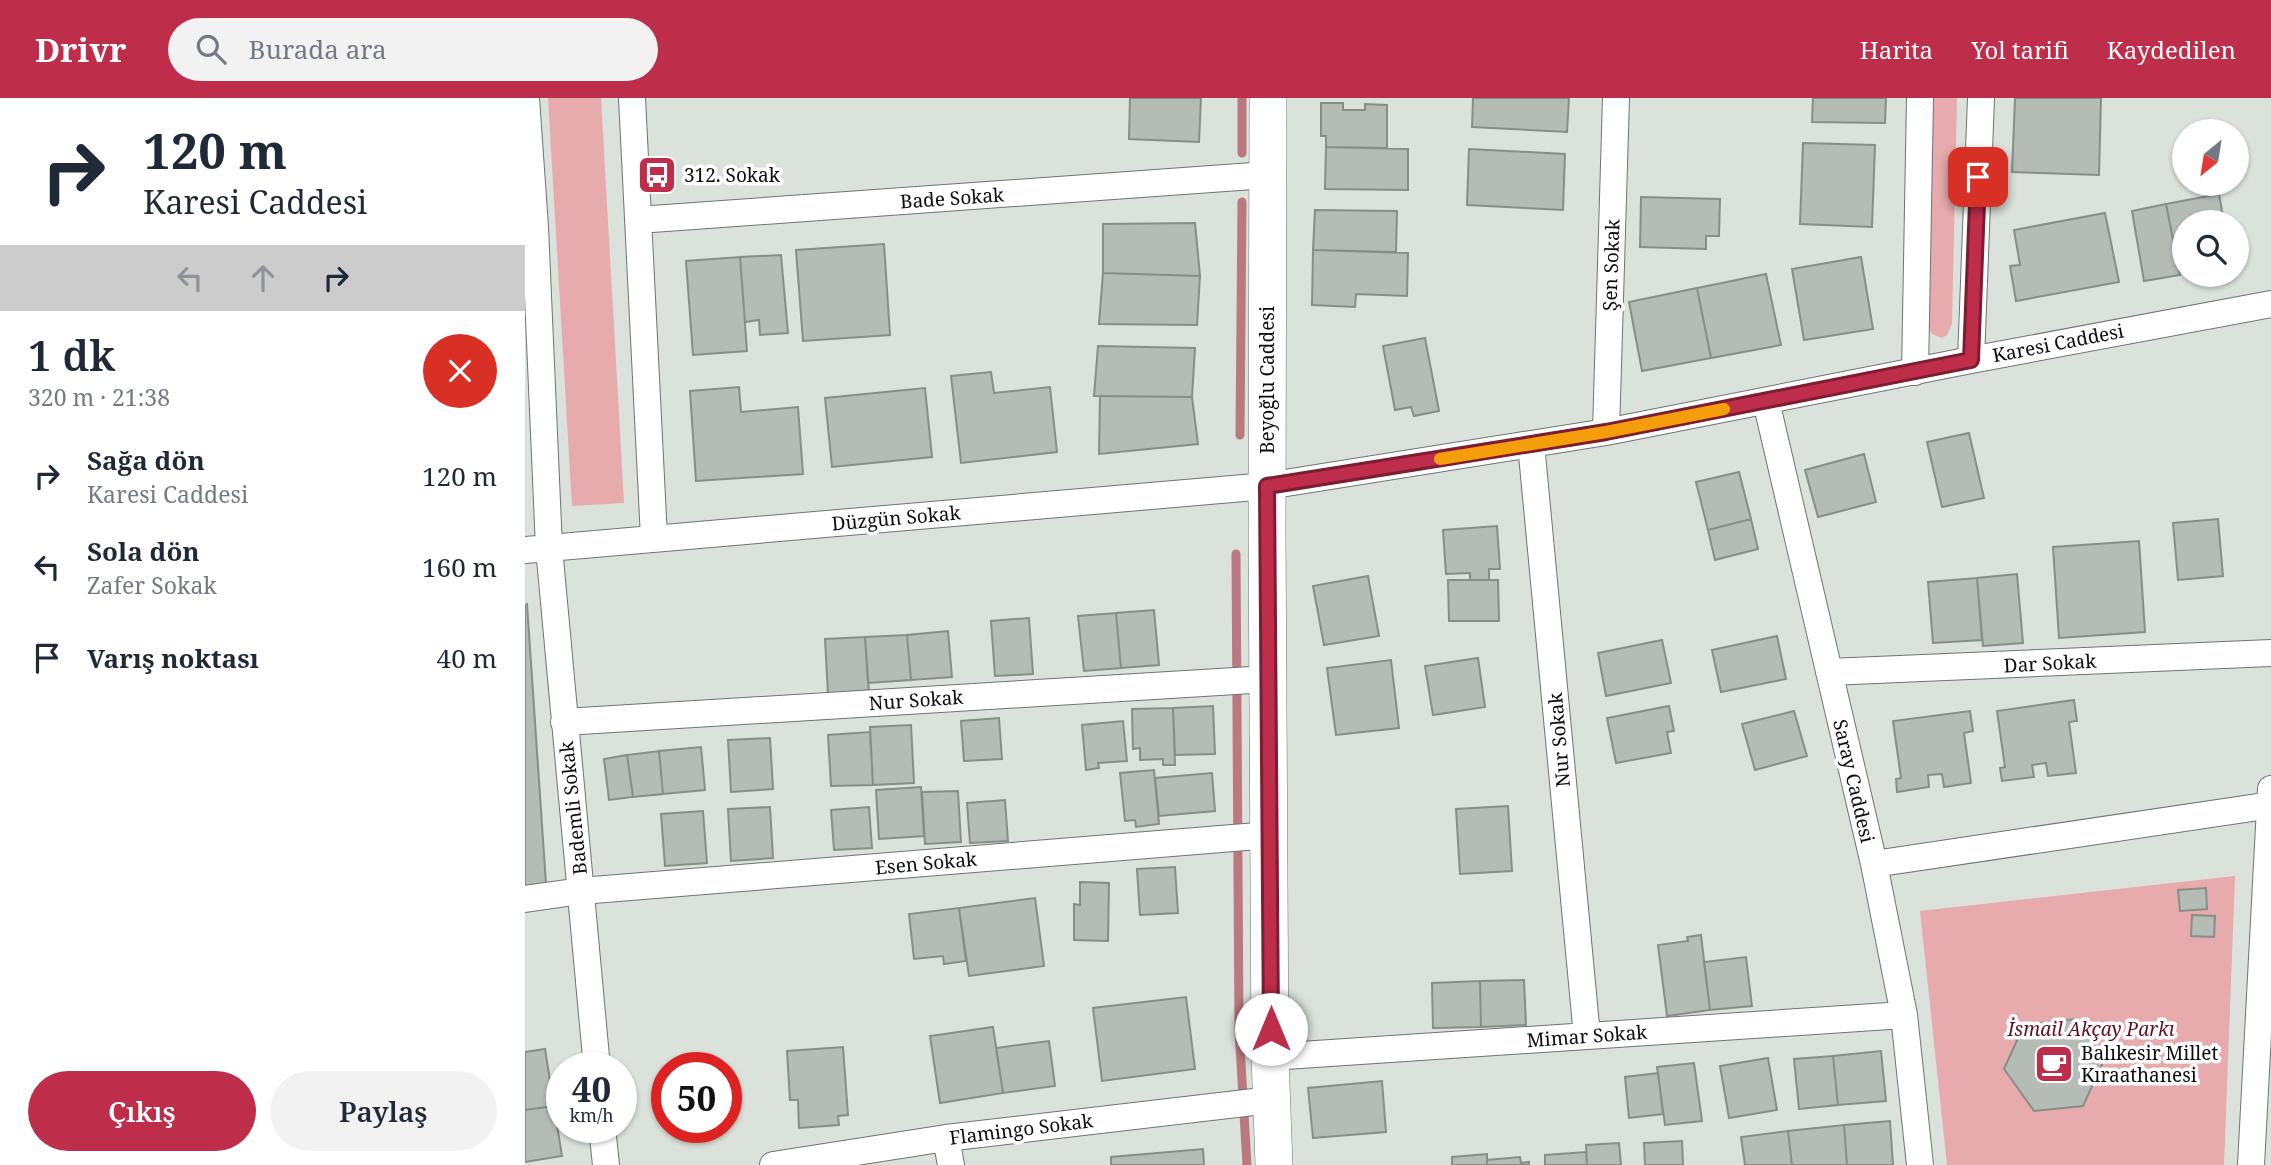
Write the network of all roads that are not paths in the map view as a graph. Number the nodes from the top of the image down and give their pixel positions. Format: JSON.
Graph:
{"nodes":[{"id":1,"x":526,"y":98,"type":"edge"},
{"id":2,"x":632,"y":98,"type":"edge"},
{"id":3,"x":1268,"y":98,"type":"edge"},
{"id":4,"x":1616,"y":98,"type":"edge"},
{"id":5,"x":1920,"y":98,"type":"edge"},
{"id":6,"x":1981,"y":98,"type":"edge"},
{"id":7,"x":1267,"y":176,"type":"junction"},
{"id":8,"x":638,"y":220,"type":"junction"},
{"id":9,"x":2271,"y":304,"type":"edge"},
{"id":10,"x":1971,"y":360,"type":"junction"},
{"id":11,"x":1915,"y":372,"type":"junction"},
{"id":12,"x":1766,"y":401,"type":"junction"},
{"id":13,"x":1606,"y":432,"type":"junction"},
{"id":14,"x":1531,"y":444,"type":"junction"},
{"id":15,"x":1267,"y":486,"type":"junction"},
{"id":16,"x":654,"y":538,"type":"junction"},
{"id":17,"x":537,"y":549,"type":"edge"},
{"id":18,"x":2271,"y":653,"type":"edge"},
{"id":19,"x":1829,"y":672,"type":"junction"},
{"id":20,"x":1260,"y":679,"type":"junction"},
{"id":21,"x":564,"y":722,"type":"junction"},
{"id":22,"x":2271,"y":799,"type":"edge"},
{"id":23,"x":1261,"y":836,"type":"junction"},
{"id":24,"x":1874,"y":864,"type":"junction"},
{"id":25,"x":581,"y":891,"type":"junction"},
{"id":26,"x":525,"y":899,"type":"edge"},
{"id":27,"x":1904,"y":1014,"type":"junction"},
{"id":28,"x":1587,"y":1036,"type":"junction"},
{"id":29,"x":596,"y":1052,"type":"edge"},
{"id":30,"x":1271,"y":1057,"type":"junction"},
{"id":31,"x":2263,"y":1089,"type":"edge"},
{"id":32,"x":1264,"y":1100,"type":"junction"},
{"id":33,"x":946,"y":1139,"type":"junction"},
{"id":34,"x":603,"y":1143,"type":"edge"},
{"id":35,"x":605,"y":1165,"type":"edge"},
{"id":36,"x":773,"y":1165,"type":"edge"},
{"id":37,"x":951,"y":1165,"type":"edge"},
{"id":38,"x":1275,"y":1165,"type":"edge"},
{"id":39,"x":1920,"y":1165,"type":"edge"},
{"id":40,"x":2251,"y":1165,"type":"edge"}],
"edges":[{"from":1,"to":17,"type":"street","name":"Bademli Sokak"},
{"from":2,"to":8,"type":"street"},
{"from":3,"to":7,"type":"main road","name":"Beyoğlu Caddesi"},
{"from":4,"to":13,"type":"street","name":"Şen Sokak"},
{"from":5,"to":11,"type":"street"},
{"from":6,"to":10,"type":"street"},
{"from":7,"to":8,"type":"street","name":"Bade Sokak"},
{"from":7,"to":15,"type":"main road","name":"Beyoğlu Caddesi"},
{"from":8,"to":16,"type":"street"},
{"from":9,"to":10,"type":"street","name":"Karesi Caddesi"},
{"from":10,"to":11,"type":"street","name":"Karesi Caddesi"},
{"from":11,"to":12,"type":"street","name":"Karesi Caddesi"},
{"from":12,"to":13,"type":"street","name":"Karesi Caddesi"},
{"from":12,"to":19,"type":"street","name":"Saray Caddesi"},
{"from":13,"to":14,"type":"street","name":"Karesi Caddesi"},
{"from":14,"to":15,"type":"street","name":"Karesi Caddesi"},
{"from":14,"to":28,"type":"street","name":"Nur Sokak"},
{"from":15,"to":16,"type":"street","name":"Düzgün Sokak"},
{"from":15,"to":20,"type":"main road","name":"Beyoğlu Caddesi"},
{"from":16,"to":17,"type":"street","name":"Düzgün Sokak"},
{"from":17,"to":21,"type":"street","name":"Bademli Sokak"},
{"from":18,"to":19,"type":"street","name":"Dar Sokak"},
{"from":19,"to":24,"type":"street","name":"Saray Caddesi"},
{"from":20,"to":21,"type":"street","name":"Nur Sokak"},
{"from":20,"to":23,"type":"main road","name":"Beyoğlu Caddesi"},
{"from":21,"to":25,"type":"street","name":"Bademli Sokak"},
{"from":22,"to":24,"type":"street"},
{"from":22,"to":31,"type":"street"},
{"from":23,"to":25,"type":"street","name":"Esen Sokak"},
{"from":23,"to":30,"type":"main road","name":"Beyoğlu Caddesi"},
{"from":24,"to":27,"type":"street","name":"Saray Caddesi"},
{"from":25,"to":26,"type":"street","name":"Esen Sokak"},
{"from":25,"to":29,"type":"street","name":"Bademli Sokak"},
{"from":27,"to":28,"type":"street","name":"Mimar Sokak"},
{"from":27,"to":39,"type":"street","name":"Saray Caddesi"},
{"from":28,"to":30,"type":"street","name":"Mimar Sokak"},
{"from":30,"to":32,"type":"main road","name":"Beyoğlu Caddesi"},
{"from":31,"to":40,"type":"street"},
{"from":32,"to":33,"type":"street","name":"Flamingo Sokak"},
{"from":32,"to":38,"type":"main road","name":"Beyoğlu Caddesi"},
{"from":33,"to":36,"type":"street","name":"Flamingo Sokak"},
{"from":33,"to":37,"type":"street"},
{"from":34,"to":35,"type":"street"}]}
